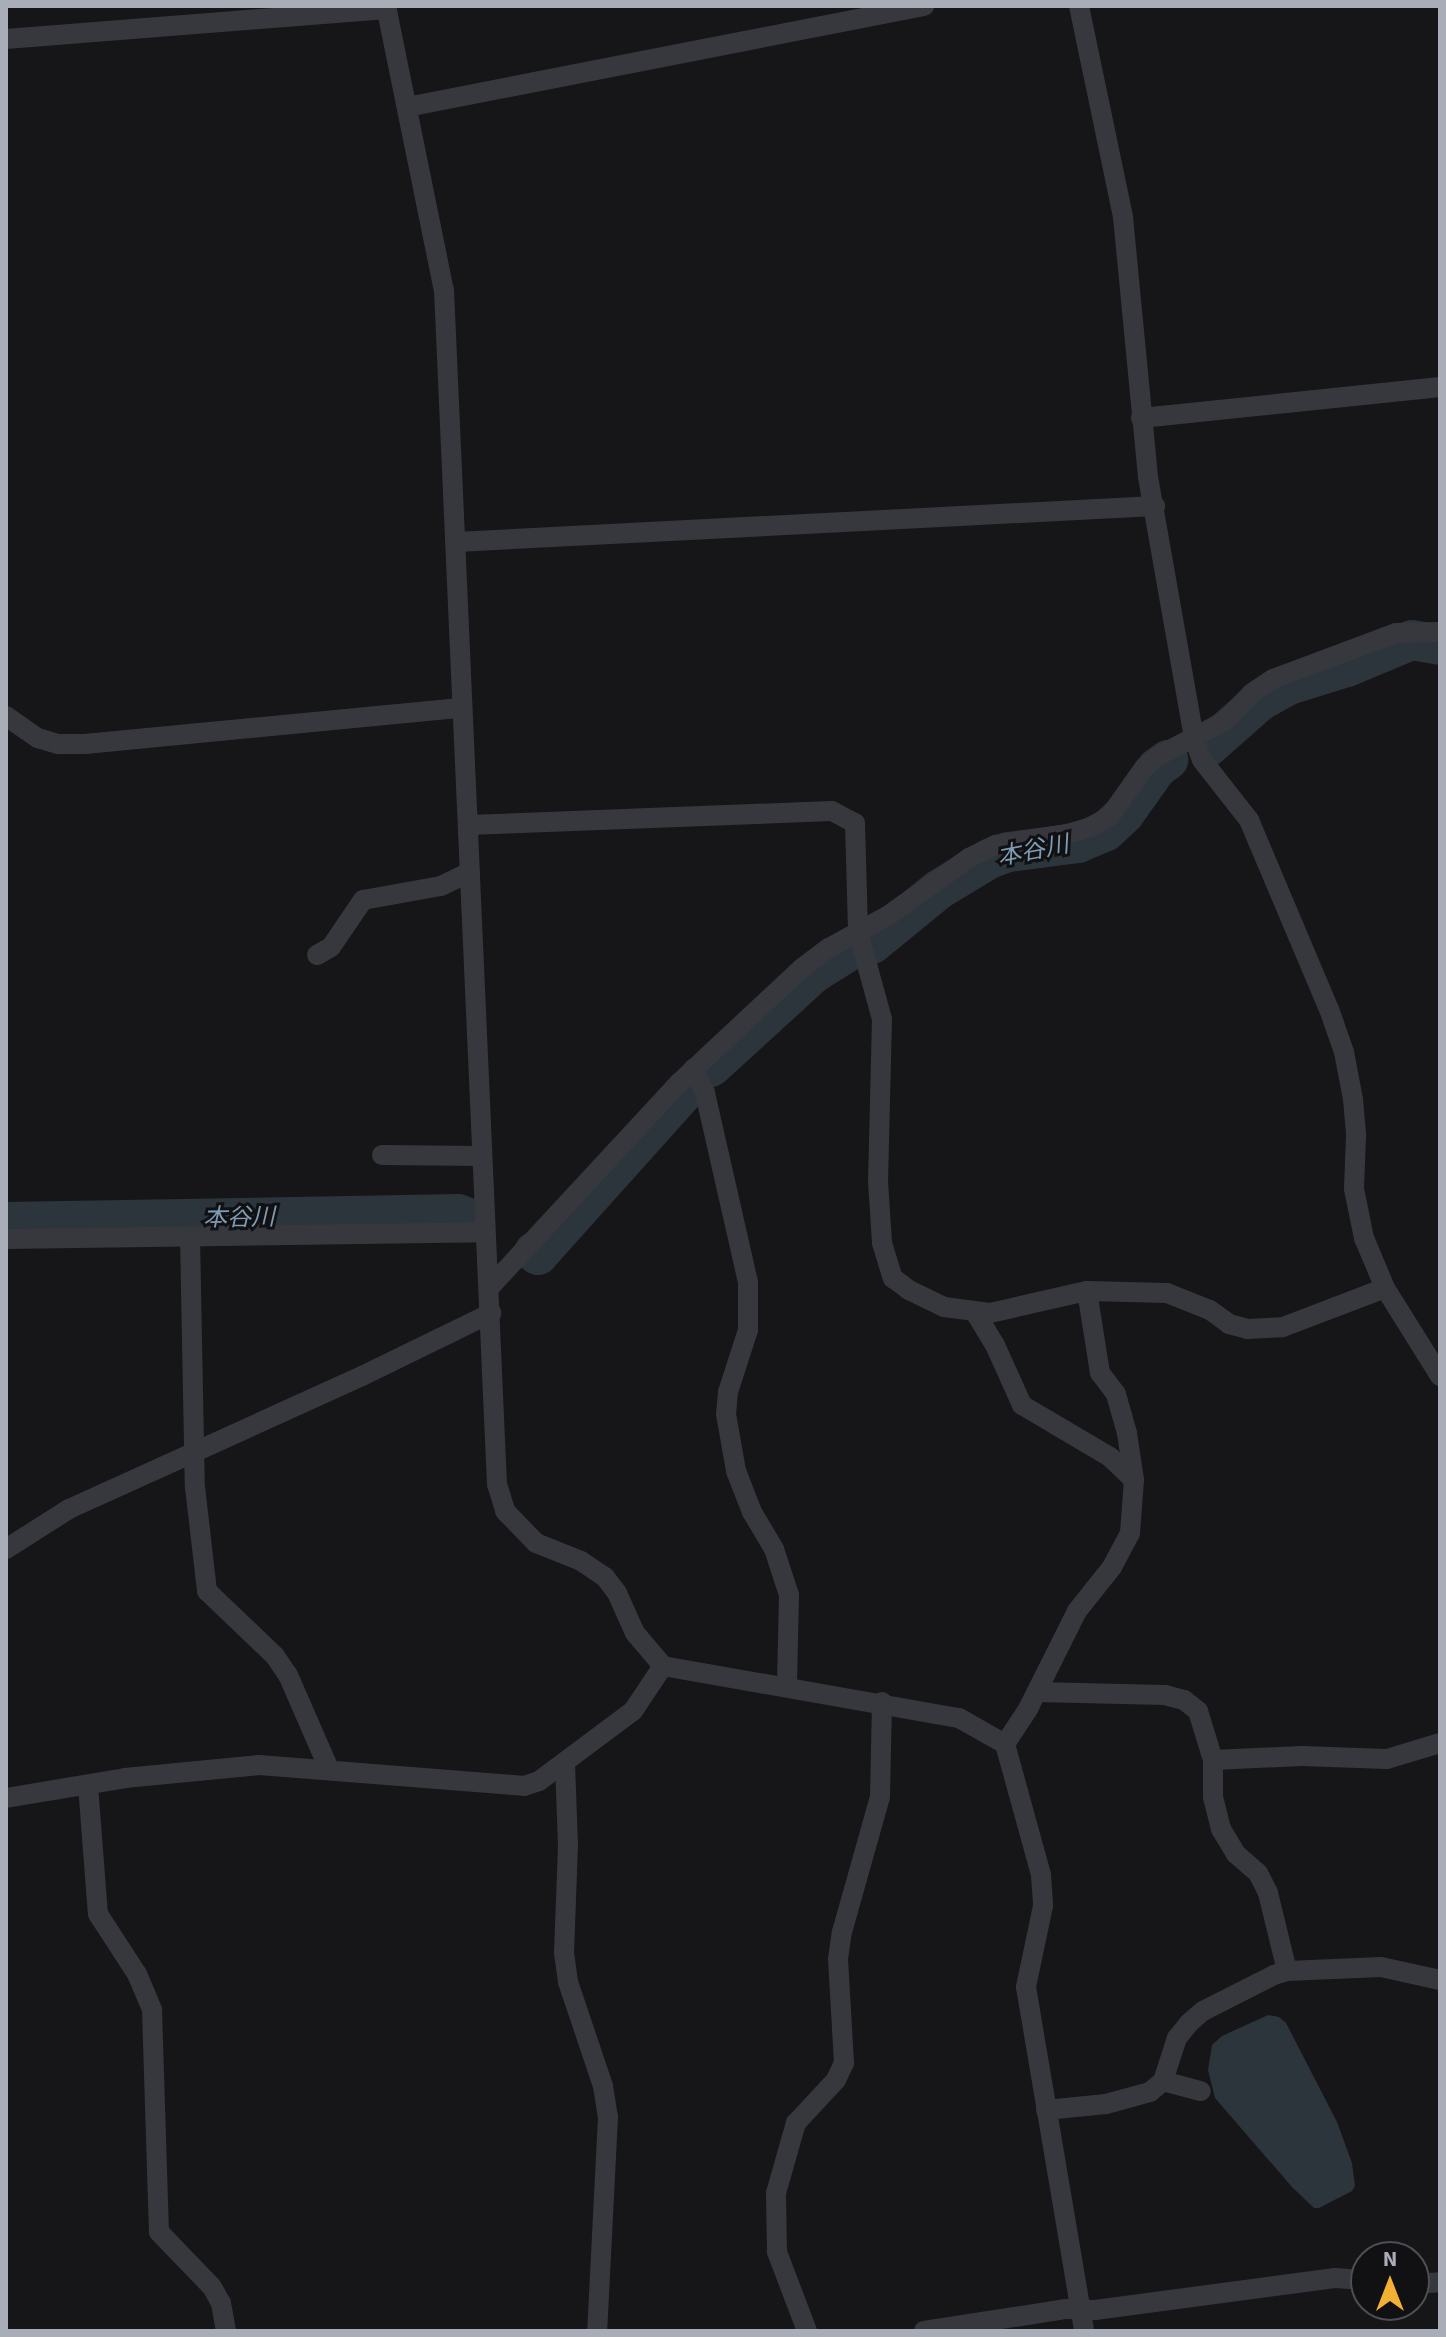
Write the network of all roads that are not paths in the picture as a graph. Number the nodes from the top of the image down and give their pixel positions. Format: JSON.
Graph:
{"nodes":[{"id":1,"x":924,"y":6,"type":"edge"},
{"id":2,"x":1079,"y":6,"type":"edge"},
{"id":3,"x":387,"y":8,"type":"edge"},
{"id":4,"x":6,"y":39,"type":"edge"},
{"id":5,"x":407,"y":107,"type":"junction"},
{"id":6,"x":1440,"y":387,"type":"edge"},
{"id":7,"x":1141,"y":418,"type":"junction"},
{"id":8,"x":1155,"y":506,"type":"junction"},
{"id":9,"x":456,"y":542,"type":"junction"},
{"id":10,"x":1440,"y":632,"type":"edge"},
{"id":11,"x":460,"y":708,"type":"junction"},
{"id":12,"x":6,"y":716,"type":"edge"},
{"id":13,"x":1194,"y":739,"type":"junction"},
{"id":14,"x":468,"y":825,"type":"junction"},
{"id":15,"x":470,"y":872,"type":"junction"},
{"id":16,"x":858,"y":932,"type":"junction"},
{"id":17,"x":317,"y":955,"type":"dead end"},
{"id":18,"x":693,"y":1069,"type":"junction"},
{"id":19,"x":382,"y":1155,"type":"dead end"},
{"id":20,"x":482,"y":1156,"type":"junction"},
{"id":21,"x":485,"y":1232,"type":"junction"},
{"id":22,"x":190,"y":1236,"type":"junction"},
{"id":23,"x":6,"y":1239,"type":"edge"},
{"id":24,"x":490,"y":1287,"type":"junction"},
{"id":25,"x":1385,"y":1288,"type":"junction"},
{"id":26,"x":1087,"y":1291,"type":"junction"},
{"id":27,"x":975,"y":1312,"type":"junction"},
{"id":28,"x":491,"y":1313,"type":"junction"},
{"id":29,"x":1440,"y":1376,"type":"edge"},
{"id":30,"x":195,"y":1452,"type":"junction"},
{"id":31,"x":1134,"y":1480,"type":"junction"},
{"id":32,"x":6,"y":1549,"type":"edge"},
{"id":33,"x":663,"y":1666,"type":"junction"},
{"id":34,"x":787,"y":1685,"type":"junction"},
{"id":35,"x":1037,"y":1692,"type":"junction"},
{"id":36,"x":882,"y":1702,"type":"junction"},
{"id":37,"x":1440,"y":1743,"type":"edge"},
{"id":38,"x":1005,"y":1744,"type":"junction"},
{"id":39,"x":1213,"y":1760,"type":"junction"},
{"id":40,"x":565,"y":1763,"type":"junction"},
{"id":41,"x":329,"y":1769,"type":"junction"},
{"id":42,"x":88,"y":1785,"type":"junction"},
{"id":43,"x":6,"y":1798,"type":"edge"},
{"id":44,"x":1287,"y":1971,"type":"junction"},
{"id":45,"x":1440,"y":1980,"type":"edge"},
{"id":46,"x":1163,"y":2081,"type":"junction"},
{"id":47,"x":1201,"y":2091,"type":"dead end"},
{"id":48,"x":1046,"y":2110,"type":"junction"},
{"id":49,"x":1350,"y":2279,"type":"edge"},
{"id":50,"x":1080,"y":2310,"type":"junction"},
{"id":51,"x":226,"y":2331,"type":"edge"},
{"id":52,"x":597,"y":2331,"type":"edge"},
{"id":53,"x":807,"y":2331,"type":"edge"},
{"id":54,"x":924,"y":2331,"type":"edge"},
{"id":55,"x":1084,"y":2331,"type":"edge"}],
"edges":[{"from":1,"to":5,"type":"street"},
{"from":2,"to":7,"type":"street"},
{"from":3,"to":4,"type":"street"},
{"from":3,"to":5,"type":"street"},
{"from":5,"to":9,"type":"street"},
{"from":6,"to":7,"type":"street"},
{"from":7,"to":8,"type":"street"},
{"from":8,"to":9,"type":"street"},
{"from":8,"to":13,"type":"street"},
{"from":9,"to":11,"type":"street"},
{"from":10,"to":13,"type":"street"},
{"from":11,"to":12,"type":"street"},
{"from":11,"to":14,"type":"street"},
{"from":13,"to":16,"type":"street"},
{"from":13,"to":25,"type":"street"},
{"from":14,"to":15,"type":"street"},
{"from":14,"to":16,"type":"street"},
{"from":15,"to":17,"type":"street"},
{"from":15,"to":20,"type":"street"},
{"from":16,"to":18,"type":"street"},
{"from":16,"to":27,"type":"street"},
{"from":18,"to":24,"type":"street"},
{"from":18,"to":34,"type":"street"},
{"from":19,"to":20,"type":"street"},
{"from":20,"to":21,"type":"street"},
{"from":21,"to":22,"type":"street"},
{"from":21,"to":24,"type":"street"},
{"from":22,"to":23,"type":"street"},
{"from":22,"to":30,"type":"street"},
{"from":24,"to":28,"type":"street"},
{"from":25,"to":26,"type":"street"},
{"from":25,"to":29,"type":"street"},
{"from":26,"to":27,"type":"street"},
{"from":26,"to":31,"type":"street"},
{"from":27,"to":31,"type":"street"},
{"from":28,"to":30,"type":"street"},
{"from":28,"to":33,"type":"street"},
{"from":30,"to":32,"type":"street"},
{"from":30,"to":41,"type":"street"},
{"from":31,"to":35,"type":"street"},
{"from":33,"to":34,"type":"street"},
{"from":33,"to":40,"type":"street"},
{"from":34,"to":36,"type":"street"},
{"from":35,"to":38,"type":"street"},
{"from":35,"to":39,"type":"street"},
{"from":36,"to":38,"type":"street"},
{"from":36,"to":53,"type":"street"},
{"from":37,"to":39,"type":"street"},
{"from":38,"to":48,"type":"street"},
{"from":39,"to":44,"type":"street"},
{"from":40,"to":41,"type":"street"},
{"from":40,"to":52,"type":"street"},
{"from":41,"to":42,"type":"street"},
{"from":42,"to":43,"type":"street"},
{"from":42,"to":51,"type":"street"},
{"from":44,"to":45,"type":"street"},
{"from":44,"to":46,"type":"street"},
{"from":46,"to":47,"type":"street"},
{"from":46,"to":48,"type":"street"},
{"from":48,"to":50,"type":"street"},
{"from":49,"to":50,"type":"street"},
{"from":50,"to":54,"type":"street"},
{"from":50,"to":55,"type":"street"}]}
